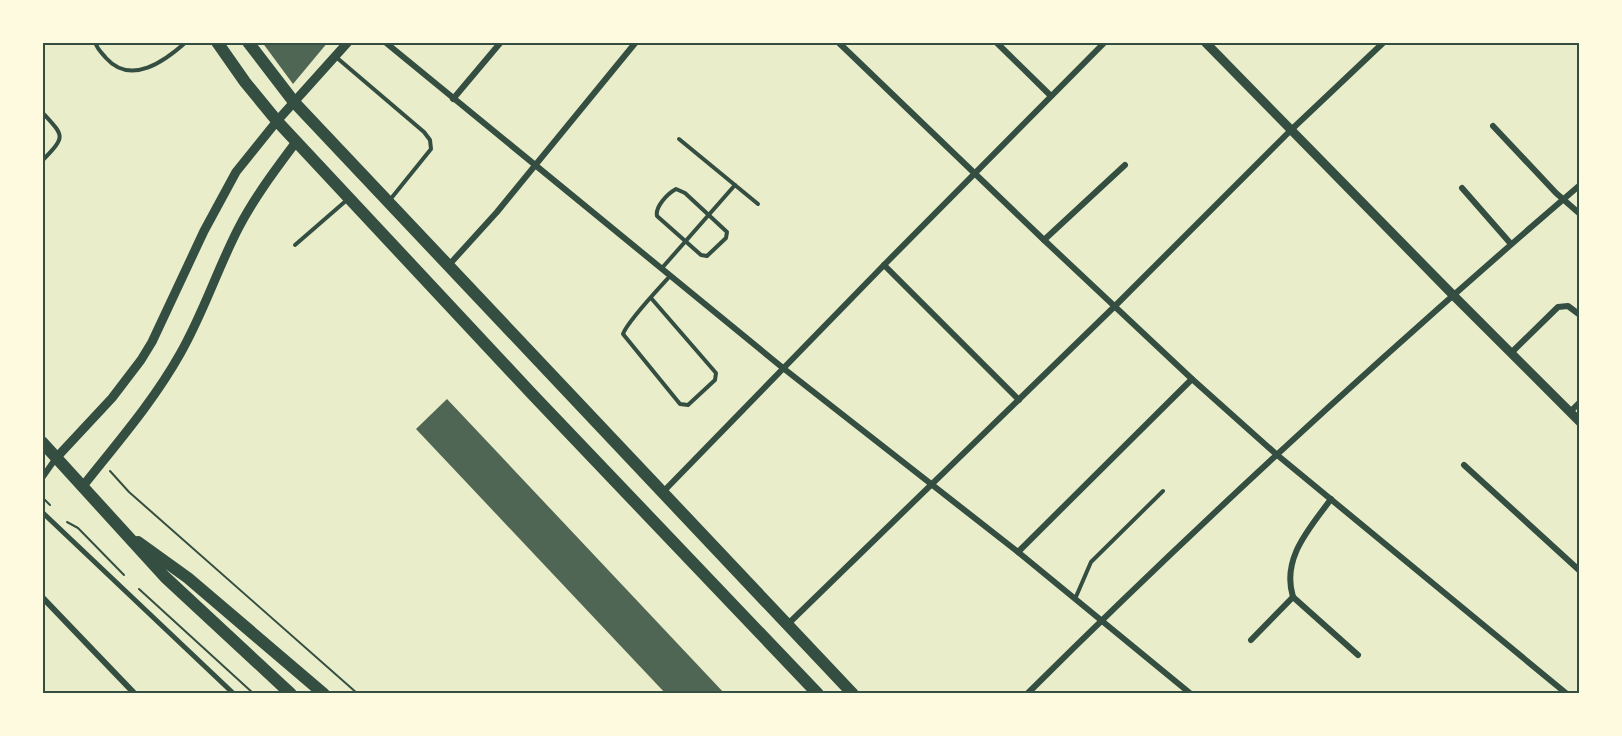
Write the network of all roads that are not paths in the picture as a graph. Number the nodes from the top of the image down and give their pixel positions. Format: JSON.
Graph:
{"nodes":[{"id":1,"x":95,"y":42,"type":"edge"},
{"id":2,"x":186,"y":42,"type":"edge"},
{"id":3,"x":217,"y":42,"type":"edge"},
{"id":4,"x":248,"y":42,"type":"edge"},
{"id":5,"x":348,"y":42,"type":"edge"},
{"id":6,"x":385,"y":42,"type":"edge"},
{"id":7,"x":501,"y":42,"type":"edge"},
{"id":8,"x":636,"y":42,"type":"edge"},
{"id":9,"x":838,"y":42,"type":"edge"},
{"id":10,"x":996,"y":42,"type":"edge"},
{"id":11,"x":1105,"y":42,"type":"edge"},
{"id":12,"x":1205,"y":42,"type":"edge"},
{"id":13,"x":1384,"y":42,"type":"edge"},
{"id":14,"x":335,"y":56,"type":"junction"},
{"id":15,"x":1051,"y":96,"type":"junction"},
{"id":16,"x":453,"y":99,"type":"junction"},
{"id":17,"x":294,"y":102,"type":"junction"},
{"id":18,"x":42,"y":112,"type":"edge"},
{"id":19,"x":277,"y":122,"type":"junction"},
{"id":20,"x":1493,"y":126,"type":"dead end"},
{"id":21,"x":1291,"y":130,"type":"junction"},
{"id":22,"x":679,"y":139,"type":"dead end"},
{"id":23,"x":296,"y":142,"type":"junction"},
{"id":24,"x":42,"y":161,"type":"edge"},
{"id":25,"x":1125,"y":165,"type":"dead end"},
{"id":26,"x":535,"y":166,"type":"junction"},
{"id":27,"x":974,"y":173,"type":"junction"},
{"id":28,"x":735,"y":185,"type":"junction"},
{"id":29,"x":1580,"y":185,"type":"edge"},
{"id":30,"x":1462,"y":188,"type":"dead end"},
{"id":31,"x":348,"y":198,"type":"junction"},
{"id":32,"x":1563,"y":200,"type":"junction"},
{"id":33,"x":388,"y":203,"type":"junction"},
{"id":34,"x":758,"y":204,"type":"dead end"},
{"id":35,"x":709,"y":214,"type":"junction"},
{"id":36,"x":1580,"y":214,"type":"edge"},
{"id":37,"x":1044,"y":240,"type":"junction"},
{"id":38,"x":685,"y":242,"type":"junction"},
{"id":39,"x":1511,"y":244,"type":"junction"},
{"id":40,"x":296,"y":245,"type":"dead end"},
{"id":41,"x":884,"y":265,"type":"junction"},
{"id":42,"x":448,"y":267,"type":"junction"},
{"id":43,"x":662,"y":268,"type":"junction"},
{"id":44,"x":671,"y":275,"type":"junction"},
{"id":45,"x":1453,"y":296,"type":"junction"},
{"id":46,"x":651,"y":298,"type":"junction"},
{"id":47,"x":1115,"y":306,"type":"junction"},
{"id":48,"x":1580,"y":315,"type":"edge"},
{"id":49,"x":1511,"y":353,"type":"junction"},
{"id":50,"x":783,"y":368,"type":"junction"},
{"id":51,"x":1192,"y":379,"type":"junction"},
{"id":52,"x":1019,"y":400,"type":"junction"},
{"id":53,"x":1580,"y":402,"type":"edge"},
{"id":54,"x":1570,"y":412,"type":"junction"},
{"id":55,"x":1580,"y":422,"type":"edge"},
{"id":56,"x":42,"y":442,"type":"edge"},
{"id":57,"x":1276,"y":454,"type":"junction"},
{"id":58,"x":57,"y":457,"type":"junction"},
{"id":59,"x":1464,"y":465,"type":"dead end"},
{"id":60,"x":42,"y":478,"type":"edge"},
{"id":61,"x":932,"y":485,"type":"junction"},
{"id":62,"x":83,"y":486,"type":"junction"},
{"id":63,"x":1163,"y":491,"type":"dead end"},
{"id":64,"x":663,"y":492,"type":"junction"},
{"id":65,"x":1331,"y":499,"type":"junction"},
{"id":66,"x":42,"y":512,"type":"edge"},
{"id":67,"x":129,"y":537,"type":"junction"},
{"id":68,"x":1018,"y":552,"type":"junction"},
{"id":69,"x":1580,"y":571,"type":"edge"},
{"id":70,"x":42,"y":597,"type":"edge"},
{"id":71,"x":1293,"y":597,"type":"junction"},
{"id":72,"x":1075,"y":598,"type":"junction"},
{"id":73,"x":1101,"y":620,"type":"junction"},
{"id":74,"x":787,"y":624,"type":"junction"},
{"id":75,"x":1251,"y":640,"type":"dead end"},
{"id":76,"x":1358,"y":655,"type":"dead end"},
{"id":77,"x":135,"y":694,"type":"edge"},
{"id":78,"x":234,"y":694,"type":"edge"},
{"id":79,"x":291,"y":694,"type":"edge"},
{"id":80,"x":324,"y":694,"type":"edge"},
{"id":81,"x":818,"y":694,"type":"edge"},
{"id":82,"x":853,"y":694,"type":"edge"},
{"id":83,"x":1027,"y":694,"type":"edge"},
{"id":84,"x":1191,"y":694,"type":"edge"},
{"id":85,"x":1567,"y":694,"type":"edge"}],
"edges":[{"from":1,"to":2,"type":"lane"},
{"from":3,"to":19,"type":"main road"},
{"from":4,"to":17,"type":"main road"},
{"from":5,"to":14,"type":"street"},
{"from":6,"to":16,"type":"street"},
{"from":7,"to":16,"type":"street"},
{"from":8,"to":26,"type":"street"},
{"from":9,"to":27,"type":"street"},
{"from":10,"to":15,"type":"street"},
{"from":11,"to":15,"type":"street"},
{"from":12,"to":21,"type":"street"},
{"from":13,"to":21,"type":"street"},
{"from":14,"to":17,"type":"street"},
{"from":14,"to":33,"type":"lane"},
{"from":15,"to":27,"type":"street"},
{"from":16,"to":26,"type":"street"},
{"from":17,"to":19,"type":"street"},
{"from":17,"to":33,"type":"main road"},
{"from":18,"to":24,"type":"lane"},
{"from":19,"to":23,"type":"main road"},
{"from":19,"to":58,"type":"street"},
{"from":20,"to":32,"type":"street"},
{"from":21,"to":45,"type":"street"},
{"from":21,"to":47,"type":"street"},
{"from":22,"to":28,"type":"lane"},
{"from":23,"to":31,"type":"main road"},
{"from":23,"to":62,"type":"street"},
{"from":25,"to":37,"type":"street"},
{"from":26,"to":42,"type":"street"},
{"from":26,"to":43,"type":"street"},
{"from":27,"to":37,"type":"street"},
{"from":27,"to":41,"type":"street"},
{"from":28,"to":34,"type":"lane"},
{"from":28,"to":35,"type":"lane"},
{"from":29,"to":32,"type":"street"},
{"from":30,"to":39,"type":"street"},
{"from":31,"to":40,"type":"lane"},
{"from":31,"to":81,"type":"main road"},
{"from":32,"to":36,"type":"street"},
{"from":32,"to":39,"type":"street"},
{"from":33,"to":42,"type":"main road"},
{"from":35,"to":38,"type":"lane"},
{"from":35,"to":38,"type":"lane"},
{"from":35,"to":38,"type":"lane"},
{"from":37,"to":47,"type":"street"},
{"from":38,"to":43,"type":"lane"},
{"from":39,"to":45,"type":"street"},
{"from":41,"to":50,"type":"street"},
{"from":41,"to":52,"type":"street"},
{"from":42,"to":64,"type":"main road"},
{"from":43,"to":44,"type":"street"},
{"from":44,"to":46,"type":"lane"},
{"from":44,"to":50,"type":"street"},
{"from":45,"to":49,"type":"street"},
{"from":45,"to":57,"type":"street"},
{"from":46,"to":46,"type":"lane"},
{"from":47,"to":51,"type":"street"},
{"from":47,"to":52,"type":"street"},
{"from":48,"to":49,"type":"street"},
{"from":49,"to":54,"type":"street"},
{"from":50,"to":61,"type":"street"},
{"from":50,"to":64,"type":"street"},
{"from":51,"to":57,"type":"street"},
{"from":51,"to":68,"type":"street"},
{"from":52,"to":61,"type":"street"},
{"from":53,"to":54,"type":"street"},
{"from":54,"to":55,"type":"street"},
{"from":56,"to":58,"type":"main road"},
{"from":57,"to":65,"type":"street"},
{"from":57,"to":73,"type":"street"},
{"from":58,"to":60,"type":"street"},
{"from":58,"to":62,"type":"main road"},
{"from":59,"to":69,"type":"street"},
{"from":61,"to":68,"type":"street"},
{"from":61,"to":74,"type":"street"},
{"from":62,"to":67,"type":"main road"},
{"from":63,"to":72,"type":"lane"},
{"from":64,"to":74,"type":"main road"},
{"from":65,"to":71,"type":"street"},
{"from":65,"to":85,"type":"street"},
{"from":66,"to":78,"type":"street"},
{"from":67,"to":79,"type":"main road"},
{"from":67,"to":80,"type":"main road"},
{"from":68,"to":72,"type":"street"},
{"from":70,"to":77,"type":"street"},
{"from":71,"to":75,"type":"street"},
{"from":71,"to":76,"type":"street"},
{"from":72,"to":73,"type":"street"},
{"from":73,"to":83,"type":"street"},
{"from":73,"to":84,"type":"street"},
{"from":74,"to":82,"type":"main road"}]}
